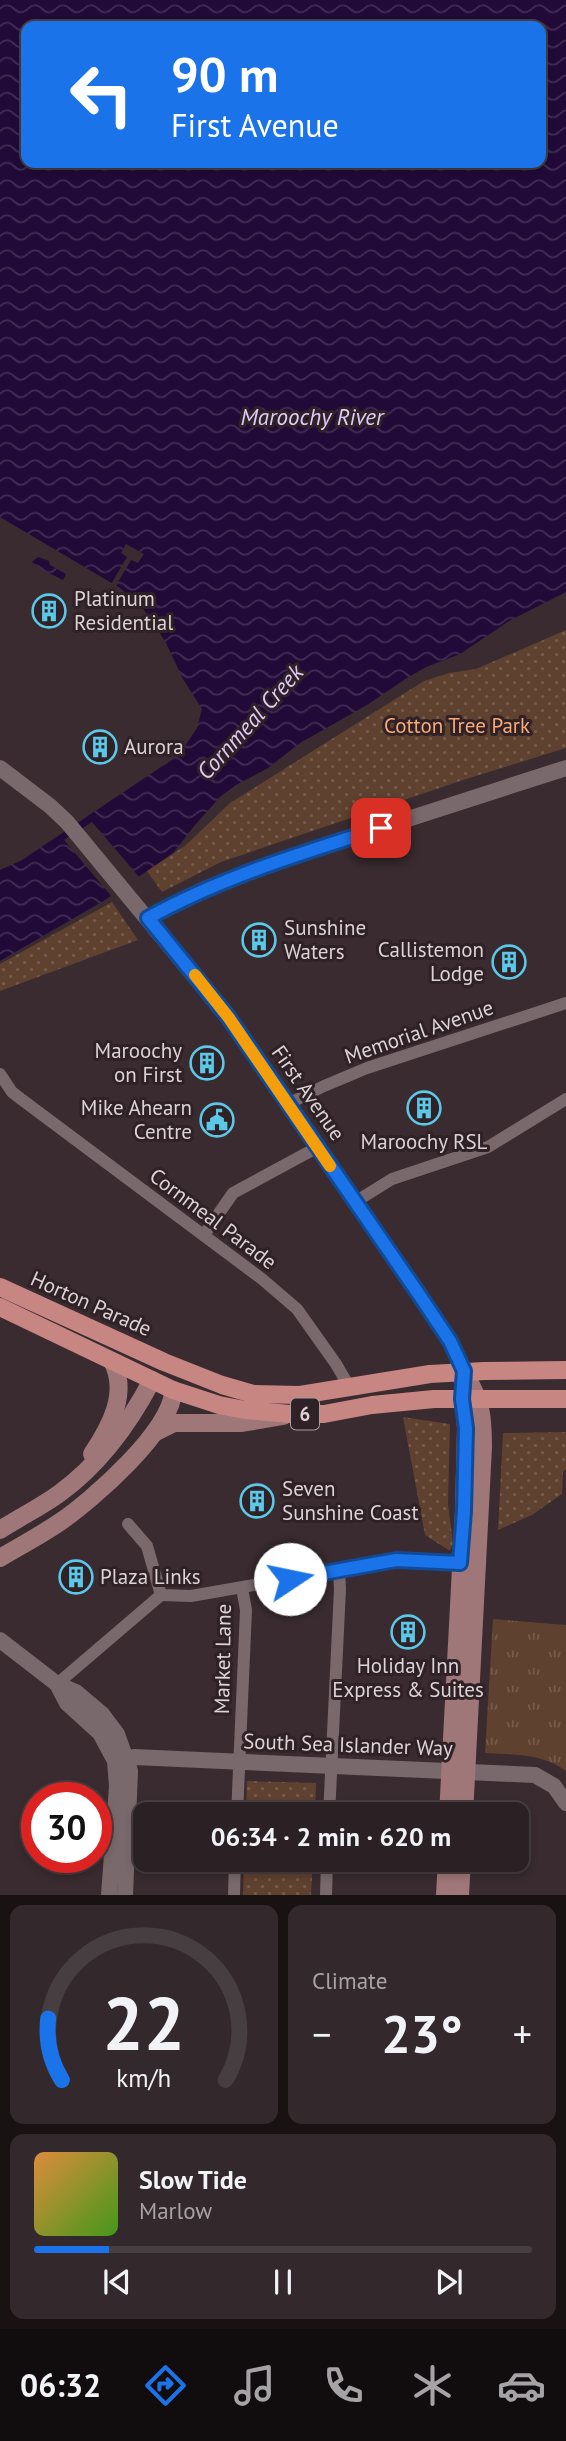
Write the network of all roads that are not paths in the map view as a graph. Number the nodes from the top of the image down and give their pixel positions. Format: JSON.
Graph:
{"nodes":[{"id":1,"x":0,"y":768,"type":"edge"},
{"id":2,"x":566,"y":768,"type":"edge"},
{"id":3,"x":148,"y":918,"type":"junction"},
{"id":4,"x":566,"y":1003,"type":"edge"},
{"id":5,"x":0,"y":1074,"type":"edge"},
{"id":6,"x":566,"y":1098,"type":"edge"},
{"id":7,"x":288,"y":1104,"type":"junction"},
{"id":8,"x":318,"y":1147,"type":"junction"},
{"id":9,"x":355,"y":1202,"type":"junction"},
{"id":10,"x":204,"y":1235,"type":"junction"},
{"id":11,"x":0,"y":1287,"type":"edge"},
{"id":12,"x":0,"y":1307,"type":"edge"},
{"id":13,"x":112,"y":1361,"type":"junction"},
{"id":14,"x":164,"y":1362,"type":"junction"},
{"id":15,"x":566,"y":1370,"type":"edge"},
{"id":16,"x":464,"y":1371,"type":"junction"},
{"id":17,"x":152,"y":1380,"type":"junction"},
{"id":18,"x":350,"y":1388,"type":"junction"},
{"id":19,"x":173,"y":1390,"type":"junction"},
{"id":20,"x":470,"y":1399,"type":"junction"},
{"id":21,"x":566,"y":1399,"type":"edge"},
{"id":22,"x":290,"y":1415,"type":"junction"},
{"id":23,"x":152,"y":1435,"type":"junction"},
{"id":24,"x":69,"y":1486,"type":"junction"},
{"id":25,"x":128,"y":1524,"type":"dead end"},
{"id":26,"x":0,"y":1530,"type":"edge"},
{"id":27,"x":0,"y":1558,"type":"edge"},
{"id":28,"x":460,"y":1563,"type":"junction"},
{"id":29,"x":338,"y":1570,"type":"junction"},
{"id":30,"x":242,"y":1588,"type":"junction"},
{"id":31,"x":161,"y":1595,"type":"junction"},
{"id":32,"x":0,"y":1640,"type":"edge"},
{"id":33,"x":57,"y":1684,"type":"junction"},
{"id":34,"x":121,"y":1759,"type":"junction"},
{"id":35,"x":239,"y":1762,"type":"junction"},
{"id":36,"x":332,"y":1765,"type":"junction"},
{"id":37,"x":458,"y":1771,"type":"junction"},
{"id":38,"x":237,"y":1802,"type":"edge"},
{"id":39,"x":330,"y":1802,"type":"edge"},
{"id":40,"x":452,"y":1802,"type":"edge"},
{"id":41,"x":462,"y":1802,"type":"edge"},
{"id":42,"x":566,"y":1803,"type":"edge"},
{"id":43,"x":235,"y":1872,"type":"edge"},
{"id":44,"x":327,"y":1872,"type":"edge"},
{"id":45,"x":446,"y":1872,"type":"edge"},
{"id":46,"x":461,"y":1872,"type":"edge"},
{"id":47,"x":110,"y":1895,"type":"edge"},
{"id":48,"x":125,"y":1895,"type":"edge"},
{"id":49,"x":234,"y":1895,"type":"edge"},
{"id":50,"x":326,"y":1895,"type":"edge"},
{"id":51,"x":445,"y":1895,"type":"edge"},
{"id":52,"x":460,"y":1895,"type":"edge"}],
"edges":[{"from":1,"to":3,"type":"street","name":"First Avenue"},
{"from":2,"to":3,"type":"street"},
{"from":3,"to":7,"type":"street","name":"First Avenue"},
{"from":4,"to":7,"type":"street","name":"Memorial Avenue"},
{"from":5,"to":10,"type":"street","name":"Cornmeal Parade"},
{"from":6,"to":9,"type":"street"},
{"from":7,"to":8,"type":"street","name":"First Avenue"},
{"from":8,"to":9,"type":"street","name":"First Avenue"},
{"from":8,"to":10,"type":"street"},
{"from":9,"to":16,"type":"street","name":"First Avenue"},
{"from":10,"to":18,"type":"street","name":"Cornmeal Parade"},
{"from":11,"to":14,"type":"main road","name":"Horton Parade","number":"6"},
{"from":12,"to":13,"type":"main road","name":"Horton Parade","number":"6"},
{"from":13,"to":17,"type":"main road","name":"Horton Parade","number":"6"},
{"from":13,"to":24,"type":"main road"},
{"from":14,"to":17,"type":"main road"},
{"from":14,"to":18,"type":"main road","number":"6"},
{"from":14,"to":19,"type":"main road"},
{"from":15,"to":16,"type":"main road","number":"6"},
{"from":16,"to":18,"type":"main road","number":"6"},
{"from":16,"to":20,"type":"main road"},
{"from":17,"to":19,"type":"main road","number":"6"},
{"from":17,"to":24,"type":"main road"},
{"from":19,"to":22,"type":"main road","number":"6"},
{"from":19,"to":23,"type":"main road"},
{"from":20,"to":21,"type":"main road","number":"6"},
{"from":20,"to":22,"type":"main road","number":"6"},
{"from":20,"to":28,"type":"main road"},
{"from":20,"to":37,"type":"main road"},
{"from":22,"to":23,"type":"main road"},
{"from":23,"to":27,"type":"main road"},
{"from":24,"to":26,"type":"main road"},
{"from":25,"to":31,"type":"street"},
{"from":28,"to":29,"type":"street"},
{"from":28,"to":37,"type":"main road"},
{"from":29,"to":30,"type":"street"},
{"from":29,"to":36,"type":"street"},
{"from":30,"to":31,"type":"street"},
{"from":30,"to":35,"type":"street","name":"Market Lane"},
{"from":31,"to":33,"type":"street"},
{"from":32,"to":33,"type":"street"},
{"from":33,"to":34,"type":"street"},
{"from":34,"to":35,"type":"street","name":"South Sea Islander Way"},
{"from":34,"to":47,"type":"street"},
{"from":34,"to":48,"type":"street"},
{"from":35,"to":36,"type":"street","name":"South Sea Islander Way"},
{"from":35,"to":38,"type":"street","name":"Market Lane"},
{"from":36,"to":37,"type":"street","name":"South Sea Islander Way"},
{"from":36,"to":39,"type":"street"},
{"from":37,"to":40,"type":"main road"},
{"from":37,"to":41,"type":"main road"},
{"from":37,"to":42,"type":"street","name":"South Sea Islander Way"},
{"from":43,"to":49,"type":"street"},
{"from":44,"to":50,"type":"street"},
{"from":45,"to":51,"type":"main road"},
{"from":46,"to":52,"type":"main road"}]}
